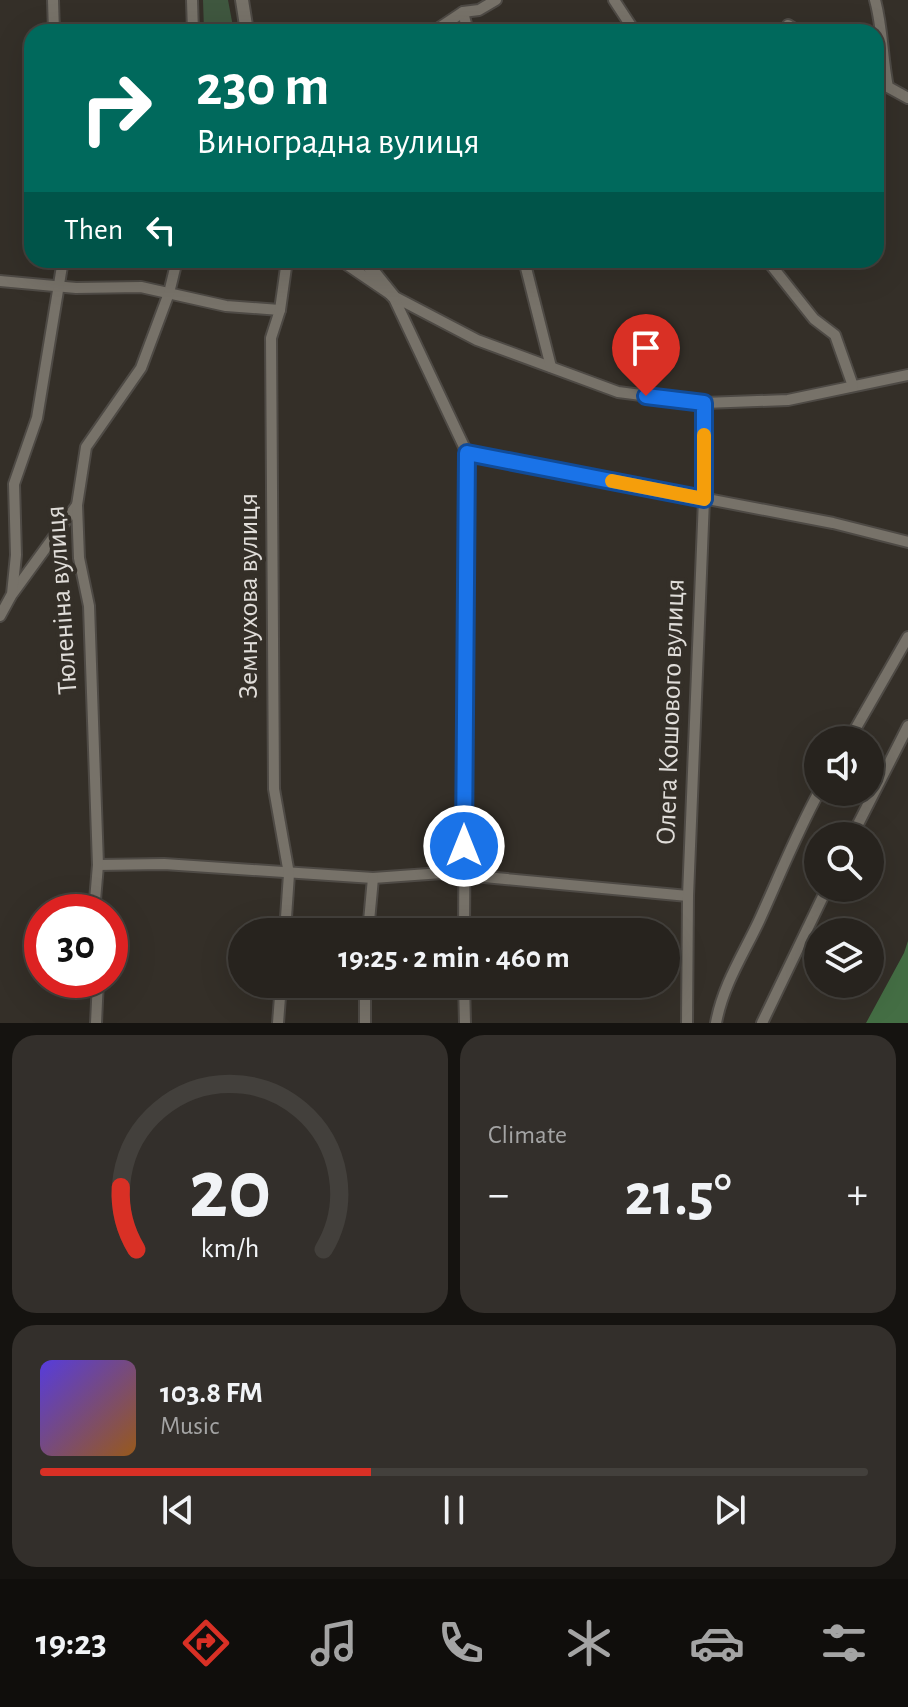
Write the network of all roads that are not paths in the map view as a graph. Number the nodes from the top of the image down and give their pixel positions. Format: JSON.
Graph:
{"nodes":[{"id":1,"x":53,"y":0,"type":"edge"},
{"id":2,"x":192,"y":0,"type":"edge"},
{"id":3,"x":242,"y":0,"type":"edge"},
{"id":4,"x":496,"y":0,"type":"edge"},
{"id":5,"x":614,"y":0,"type":"edge"},
{"id":6,"x":875,"y":0,"type":"edge"},
{"id":7,"x":463,"y":12,"type":"junction"},
{"id":8,"x":54,"y":24,"type":"edge"},
{"id":9,"x":193,"y":24,"type":"edge"},
{"id":10,"x":246,"y":24,"type":"edge"},
{"id":11,"x":445,"y":24,"type":"edge"},
{"id":12,"x":466,"y":24,"type":"edge"},
{"id":13,"x":630,"y":24,"type":"edge"},
{"id":14,"x":880,"y":24,"type":"edge"},
{"id":15,"x":884,"y":68,"type":"edge"},
{"id":16,"x":884,"y":85,"type":"edge"},
{"id":17,"x":888,"y":87,"type":"junction"},
{"id":18,"x":908,"y":98,"type":"edge"},
{"id":19,"x":62,"y":268,"type":"edge"},
{"id":20,"x":175,"y":268,"type":"edge"},
{"id":21,"x":286,"y":268,"type":"edge"},
{"id":22,"x":352,"y":268,"type":"edge"},
{"id":23,"x":370,"y":268,"type":"edge"},
{"id":24,"x":526,"y":268,"type":"edge"},
{"id":25,"x":773,"y":268,"type":"edge"},
{"id":26,"x":0,"y":281,"type":"edge"},
{"id":27,"x":59,"y":286,"type":"junction"},
{"id":28,"x":169,"y":293,"type":"junction"},
{"id":29,"x":393,"y":296,"type":"junction"},
{"id":30,"x":280,"y":310,"type":"junction"},
{"id":31,"x":551,"y":367,"type":"junction"},
{"id":32,"x":908,"y":375,"type":"edge"},
{"id":33,"x":853,"y":386,"type":"junction"},
{"id":34,"x":704,"y":403,"type":"junction"},
{"id":35,"x":467,"y":453,"type":"junction"},
{"id":36,"x":704,"y":499,"type":"junction"},
{"id":37,"x":77,"y":505,"type":"junction"},
{"id":38,"x":908,"y":542,"type":"edge"},
{"id":39,"x":12,"y":594,"type":"junction"},
{"id":40,"x":0,"y":616,"type":"edge"},
{"id":41,"x":908,"y":637,"type":"edge"},
{"id":42,"x":857,"y":726,"type":"edge"},
{"id":43,"x":908,"y":726,"type":"edge"},
{"id":44,"x":811,"y":806,"type":"edge"},
{"id":45,"x":859,"y":822,"type":"edge"},
{"id":46,"x":98,"y":865,"type":"junction"},
{"id":47,"x":289,"y":874,"type":"junction"},
{"id":48,"x":464,"y":877,"type":"junction"},
{"id":49,"x":373,"y":878,"type":"junction"},
{"id":50,"x":96,"y":894,"type":"edge"},
{"id":51,"x":688,"y":896,"type":"junction"},
{"id":52,"x":820,"y":902,"type":"edge"},
{"id":53,"x":286,"y":918,"type":"edge"},
{"id":54,"x":369,"y":918,"type":"edge"},
{"id":55,"x":464,"y":918,"type":"edge"},
{"id":56,"x":97,"y":998,"type":"edge"},
{"id":57,"x":280,"y":998,"type":"edge"},
{"id":58,"x":365,"y":998,"type":"edge"},
{"id":59,"x":464,"y":998,"type":"edge"},
{"id":60,"x":96,"y":1023,"type":"edge"},
{"id":61,"x":278,"y":1023,"type":"edge"},
{"id":62,"x":365,"y":1023,"type":"edge"},
{"id":63,"x":465,"y":1023,"type":"edge"},
{"id":64,"x":687,"y":1023,"type":"edge"},
{"id":65,"x":716,"y":1023,"type":"edge"},
{"id":66,"x":762,"y":1023,"type":"edge"}],
"edges":[{"from":1,"to":8,"type":"street"},
{"from":2,"to":9,"type":"street"},
{"from":3,"to":10,"type":"street"},
{"from":4,"to":7,"type":"street"},
{"from":5,"to":13,"type":"street"},
{"from":6,"to":14,"type":"street"},
{"from":7,"to":11,"type":"street"},
{"from":7,"to":12,"type":"street"},
{"from":15,"to":17,"type":"street"},
{"from":16,"to":17,"type":"street"},
{"from":17,"to":18,"type":"street"},
{"from":19,"to":27,"type":"street"},
{"from":20,"to":28,"type":"street","name":"Тюленіна вулиця"},
{"from":21,"to":30,"type":"street","name":"Земнухова вулиця"},
{"from":22,"to":29,"type":"street"},
{"from":23,"to":29,"type":"street"},
{"from":24,"to":31,"type":"street"},
{"from":25,"to":33,"type":"street"},
{"from":26,"to":27,"type":"street"},
{"from":27,"to":28,"type":"street"},
{"from":27,"to":39,"type":"street"},
{"from":28,"to":30,"type":"street"},
{"from":28,"to":37,"type":"street","name":"Тюленіна вулиця"},
{"from":29,"to":31,"type":"street"},
{"from":29,"to":35,"type":"street"},
{"from":30,"to":47,"type":"street","name":"Земнухова вулиця"},
{"from":31,"to":34,"type":"street"},
{"from":32,"to":33,"type":"street"},
{"from":33,"to":34,"type":"street"},
{"from":34,"to":36,"type":"street","name":"Олега Кошового вулиця"},
{"from":35,"to":36,"type":"street"},
{"from":35,"to":48,"type":"street"},
{"from":36,"to":38,"type":"street"},
{"from":36,"to":51,"type":"street","name":"Олега Кошового вулиця"},
{"from":37,"to":39,"type":"street"},
{"from":37,"to":46,"type":"street","name":"Тюленіна вулиця"},
{"from":39,"to":40,"type":"street"},
{"from":41,"to":42,"type":"street"},
{"from":43,"to":45,"type":"street"},
{"from":44,"to":65,"type":"street"},
{"from":46,"to":47,"type":"street"},
{"from":46,"to":50,"type":"street","name":"Тюленіна вулиця"},
{"from":47,"to":49,"type":"street"},
{"from":47,"to":53,"type":"street","name":"Земнухова вулиця"},
{"from":48,"to":49,"type":"street"},
{"from":48,"to":51,"type":"street"},
{"from":48,"to":55,"type":"street"},
{"from":49,"to":54,"type":"street"},
{"from":51,"to":64,"type":"street","name":"Олега Кошового вулиця"},
{"from":52,"to":66,"type":"street"},
{"from":56,"to":60,"type":"street"},
{"from":57,"to":61,"type":"street"},
{"from":58,"to":62,"type":"street"},
{"from":59,"to":63,"type":"street"}]}
